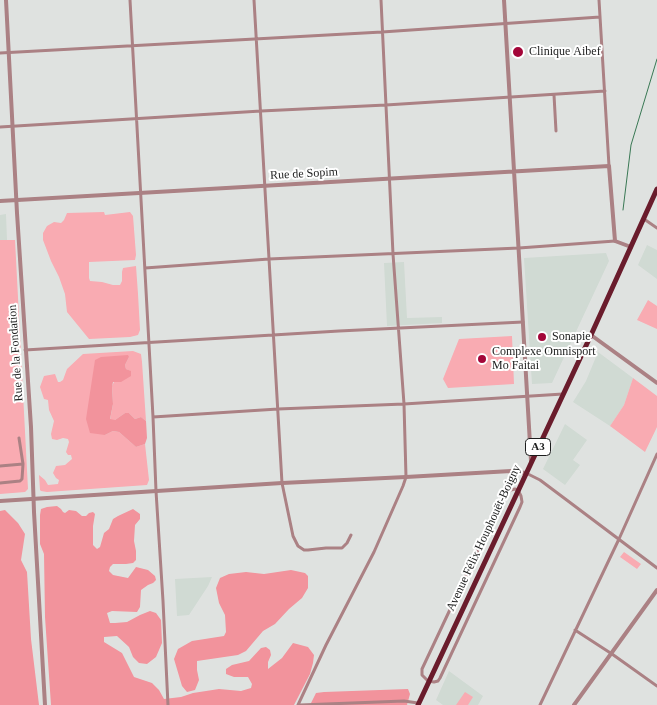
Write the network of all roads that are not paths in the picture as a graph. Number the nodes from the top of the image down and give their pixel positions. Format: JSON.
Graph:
{"nodes":[{"id":1,"x":6,"y":0,"type":"edge"},
{"id":2,"x":130,"y":0,"type":"edge"},
{"id":3,"x":254,"y":0,"type":"edge"},
{"id":4,"x":381,"y":0,"type":"edge"},
{"id":5,"x":504,"y":0,"type":"edge"},
{"id":6,"x":599,"y":0,"type":"edge"},
{"id":7,"x":600,"y":17,"type":"junction"},
{"id":8,"x":505,"y":23,"type":"junction"},
{"id":9,"x":382,"y":32,"type":"junction"},
{"id":10,"x":257,"y":39,"type":"junction"},
{"id":11,"x":132,"y":46,"type":"junction"},
{"id":12,"x":8,"y":52,"type":"junction"},
{"id":13,"x":0,"y":53,"type":"edge"},
{"id":14,"x":605,"y":91,"type":"junction"},
{"id":15,"x":554,"y":94,"type":"junction"},
{"id":16,"x":510,"y":97,"type":"junction"},
{"id":17,"x":386,"y":105,"type":"junction"},
{"id":18,"x":261,"y":111,"type":"junction"},
{"id":19,"x":136,"y":119,"type":"junction"},
{"id":20,"x":12,"y":126,"type":"junction"},
{"id":21,"x":0,"y":127,"type":"edge"},
{"id":22,"x":556,"y":131,"type":"dead end"},
{"id":23,"x":609,"y":166,"type":"junction"},
{"id":24,"x":514,"y":172,"type":"junction"},
{"id":25,"x":390,"y":179,"type":"junction"},
{"id":26,"x":266,"y":186,"type":"junction"},
{"id":27,"x":657,"y":189,"type":"edge"},
{"id":28,"x":141,"y":194,"type":"junction"},
{"id":29,"x":16,"y":200,"type":"junction"},
{"id":30,"x":0,"y":201,"type":"edge"},
{"id":31,"x":644,"y":219,"type":"junction"},
{"id":32,"x":657,"y":228,"type":"edge"},
{"id":33,"x":615,"y":241,"type":"junction"},
{"id":34,"x":631,"y":247,"type":"junction"},
{"id":35,"x":518,"y":248,"type":"junction"},
{"id":36,"x":393,"y":254,"type":"junction"},
{"id":37,"x":269,"y":259,"type":"junction"},
{"id":38,"x":145,"y":268,"type":"junction"},
{"id":39,"x":523,"y":322,"type":"junction"},
{"id":40,"x":398,"y":329,"type":"junction"},
{"id":41,"x":274,"y":335,"type":"junction"},
{"id":42,"x":591,"y":335,"type":"junction"},
{"id":43,"x":149,"y":342,"type":"junction"},
{"id":44,"x":25,"y":350,"type":"junction"},
{"id":45,"x":657,"y":383,"type":"edge"},
{"id":46,"x":562,"y":394,"type":"junction"},
{"id":47,"x":528,"y":397,"type":"junction"},
{"id":48,"x":404,"y":404,"type":"junction"},
{"id":49,"x":278,"y":409,"type":"junction"},
{"id":50,"x":153,"y":417,"type":"junction"},
{"id":51,"x":19,"y":438,"type":"dead end"},
{"id":52,"x":657,"y":454,"type":"edge"},
{"id":53,"x":531,"y":462,"type":"junction"},
{"id":54,"x":23,"y":464,"type":"junction"},
{"id":55,"x":0,"y":466,"type":"edge"},
{"id":56,"x":526,"y":473,"type":"junction"},
{"id":57,"x":406,"y":477,"type":"junction"},
{"id":58,"x":0,"y":483,"type":"edge"},
{"id":59,"x":282,"y":483,"type":"junction"},
{"id":60,"x":518,"y":490,"type":"junction"},
{"id":61,"x":156,"y":491,"type":"junction"},
{"id":62,"x":34,"y":499,"type":"junction"},
{"id":63,"x":0,"y":501,"type":"edge"},
{"id":64,"x":351,"y":535,"type":"dead end"},
{"id":65,"x":619,"y":539,"type":"junction"},
{"id":66,"x":657,"y":568,"type":"edge"},
{"id":67,"x":657,"y":590,"type":"edge"},
{"id":68,"x":575,"y":630,"type":"junction"},
{"id":69,"x":612,"y":654,"type":"junction"},
{"id":70,"x":428,"y":681,"type":"junction"},
{"id":71,"x":657,"y":686,"type":"edge"},
{"id":72,"x":419,"y":704,"type":"edge"},
{"id":73,"x":45,"y":705,"type":"edge"},
{"id":74,"x":168,"y":705,"type":"edge"},
{"id":75,"x":299,"y":705,"type":"edge"},
{"id":76,"x":540,"y":705,"type":"edge"},
{"id":77,"x":574,"y":705,"type":"edge"}],
"edges":[{"from":1,"to":12,"type":"street","name":"Rue de la Fondation"},
{"from":2,"to":11,"type":"street"},
{"from":3,"to":10,"type":"street"},
{"from":4,"to":9,"type":"street"},
{"from":5,"to":8,"type":"street"},
{"from":6,"to":7,"type":"street"},
{"from":7,"to":8,"type":"street"},
{"from":7,"to":14,"type":"street"},
{"from":8,"to":9,"type":"street"},
{"from":8,"to":16,"type":"street"},
{"from":9,"to":10,"type":"street"},
{"from":9,"to":17,"type":"street"},
{"from":10,"to":11,"type":"street"},
{"from":10,"to":18,"type":"street"},
{"from":11,"to":12,"type":"street"},
{"from":11,"to":19,"type":"street"},
{"from":12,"to":13,"type":"street"},
{"from":12,"to":20,"type":"street","name":"Rue de la Fondation"},
{"from":14,"to":15,"type":"street"},
{"from":14,"to":23,"type":"street"},
{"from":15,"to":16,"type":"street"},
{"from":15,"to":22,"type":"street"},
{"from":16,"to":17,"type":"street"},
{"from":16,"to":24,"type":"street"},
{"from":17,"to":18,"type":"street"},
{"from":17,"to":25,"type":"street"},
{"from":18,"to":19,"type":"street"},
{"from":18,"to":26,"type":"street"},
{"from":19,"to":20,"type":"street"},
{"from":19,"to":28,"type":"street"},
{"from":20,"to":21,"type":"street"},
{"from":20,"to":29,"type":"street","name":"Rue de la Fondation"},
{"from":23,"to":24,"type":"street","name":"Rue de Sopim"},
{"from":23,"to":33,"type":"street"},
{"from":24,"to":25,"type":"street","name":"Rue de Sopim"},
{"from":24,"to":35,"type":"street"},
{"from":25,"to":26,"type":"street","name":"Rue de Sopim"},
{"from":25,"to":36,"type":"street"},
{"from":26,"to":28,"type":"street","name":"Rue de Sopim"},
{"from":26,"to":37,"type":"street"},
{"from":27,"to":31,"type":"highway","name":"Avenue Félix Houphouët-Boigny","number":"A3"},
{"from":28,"to":29,"type":"street","name":"Rue de Sopim"},
{"from":28,"to":38,"type":"street"},
{"from":29,"to":30,"type":"street","name":"Rue de Sopim"},
{"from":29,"to":44,"type":"street","name":"Rue de la Fondation"},
{"from":31,"to":32,"type":"street"},
{"from":31,"to":34,"type":"highway","name":"Avenue Félix Houphouët-Boigny","number":"A3"},
{"from":33,"to":34,"type":"street"},
{"from":33,"to":35,"type":"street"},
{"from":34,"to":42,"type":"highway","name":"Avenue Félix Houphouët-Boigny","number":"A3"},
{"from":35,"to":36,"type":"street"},
{"from":35,"to":39,"type":"street"},
{"from":36,"to":37,"type":"street"},
{"from":36,"to":40,"type":"street"},
{"from":37,"to":38,"type":"street"},
{"from":37,"to":41,"type":"street"},
{"from":38,"to":43,"type":"street"},
{"from":39,"to":40,"type":"street"},
{"from":39,"to":47,"type":"street"},
{"from":40,"to":41,"type":"street"},
{"from":40,"to":48,"type":"street"},
{"from":41,"to":43,"type":"street"},
{"from":41,"to":49,"type":"street"},
{"from":42,"to":45,"type":"street"},
{"from":42,"to":46,"type":"highway","name":"Avenue Félix Houphouët-Boigny","number":"A3"},
{"from":43,"to":44,"type":"street"},
{"from":43,"to":50,"type":"street"},
{"from":44,"to":62,"type":"street","name":"Rue de la Fondation"},
{"from":46,"to":47,"type":"street"},
{"from":46,"to":53,"type":"highway","name":"Avenue Félix Houphouët-Boigny","number":"A3"},
{"from":47,"to":48,"type":"street"},
{"from":47,"to":53,"type":"street"},
{"from":48,"to":49,"type":"street"},
{"from":48,"to":57,"type":"street"},
{"from":49,"to":50,"type":"street"},
{"from":49,"to":59,"type":"street"},
{"from":50,"to":61,"type":"street"},
{"from":51,"to":54,"type":"street"},
{"from":52,"to":65,"type":"street"},
{"from":53,"to":56,"type":"highway","name":"Avenue Félix Houphouët-Boigny","number":"A3"},
{"from":54,"to":55,"type":"street"},
{"from":54,"to":58,"type":"street"},
{"from":56,"to":57,"type":"street"},
{"from":56,"to":60,"type":"highway","name":"Avenue Félix Houphouët-Boigny","number":"A3"},
{"from":56,"to":65,"type":"street"},
{"from":57,"to":59,"type":"street"},
{"from":57,"to":75,"type":"street"},
{"from":59,"to":61,"type":"street"},
{"from":59,"to":64,"type":"street"},
{"from":60,"to":70,"type":"highway","name":"Avenue Félix Houphouët-Boigny","number":"A3"},
{"from":60,"to":70,"type":"street"},
{"from":60,"to":70,"type":"street"},
{"from":61,"to":62,"type":"street"},
{"from":61,"to":74,"type":"street"},
{"from":62,"to":63,"type":"street"},
{"from":62,"to":73,"type":"street","name":"Rue de la Fondation"},
{"from":65,"to":66,"type":"street"},
{"from":65,"to":68,"type":"street"},
{"from":67,"to":69,"type":"street"},
{"from":68,"to":69,"type":"street"},
{"from":68,"to":76,"type":"street"},
{"from":69,"to":71,"type":"street"},
{"from":69,"to":77,"type":"street"},
{"from":70,"to":72,"type":"highway","name":"Avenue Félix Houphouët-Boigny","number":"A3"},
{"from":72,"to":75,"type":"street"}]}
